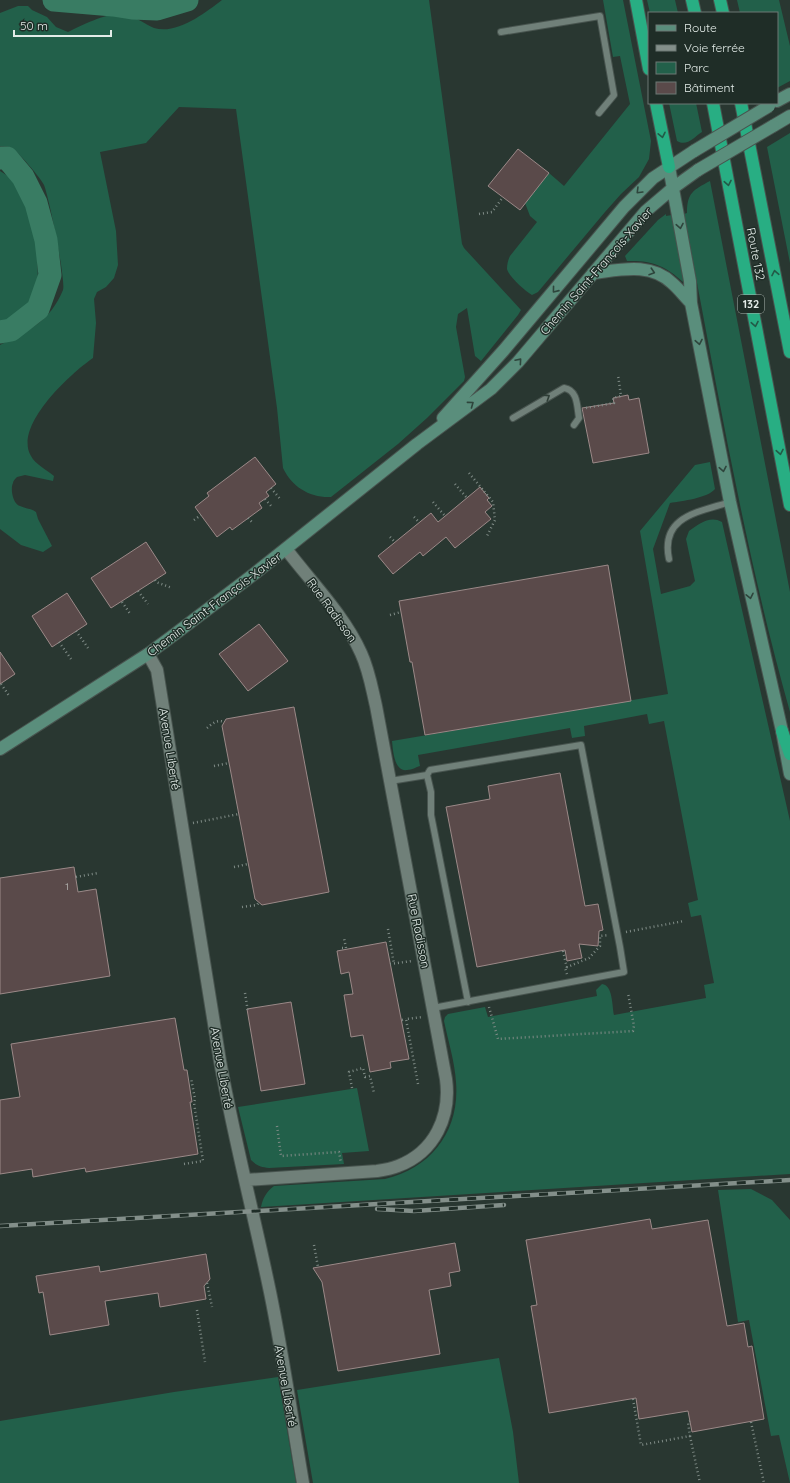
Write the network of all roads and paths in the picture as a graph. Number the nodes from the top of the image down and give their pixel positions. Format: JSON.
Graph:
{"nodes":[{"id":1,"x":636,"y":0,"type":"edge"},
{"id":2,"x":692,"y":0,"type":"edge"},
{"id":3,"x":720,"y":0,"type":"edge"},
{"id":4,"x":695,"y":12,"type":"edge"},
{"id":5,"x":723,"y":12,"type":"edge"},
{"id":6,"x":501,"y":32,"type":"dead end"},
{"id":7,"x":648,"y":64,"type":"edge"},
{"id":8,"x":790,"y":94,"type":"edge"},
{"id":9,"x":778,"y":100,"type":"edge"},
{"id":10,"x":656,"y":104,"type":"edge"},
{"id":11,"x":713,"y":104,"type":"edge"},
{"id":12,"x":741,"y":104,"type":"edge"},
{"id":13,"x":771,"y":104,"type":"edge"},
{"id":14,"x":599,"y":113,"type":"dead end"},
{"id":15,"x":790,"y":116,"type":"edge"},
{"id":16,"x":669,"y":166,"type":"junction"},
{"id":17,"x":672,"y":188,"type":"junction"},
{"id":18,"x":503,"y":197,"type":"dead end"},
{"id":19,"x":479,"y":214,"type":"dead end"},
{"id":20,"x":593,"y":273,"type":"junction"},
{"id":21,"x":691,"y":303,"type":"junction"},
{"id":22,"x":790,"y":352,"type":"edge"},
{"id":23,"x":618,"y":375,"type":"dead end"},
{"id":24,"x":582,"y":408,"type":"dead end"},
{"id":25,"x":513,"y":418,"type":"dead end"},
{"id":26,"x":574,"y":425,"type":"dead end"},
{"id":27,"x":417,"y":444,"type":"junction"},
{"id":28,"x":469,"y":473,"type":"dead end"},
{"id":29,"x":455,"y":484,"type":"dead end"},
{"id":30,"x":271,"y":488,"type":"dead end"},
{"id":31,"x":467,"y":498,"type":"dead end"},
{"id":32,"x":265,"y":499,"type":"dead end"},
{"id":33,"x":281,"y":500,"type":"dead end"},
{"id":34,"x":433,"y":502,"type":"dead end"},
{"id":35,"x":730,"y":502,"type":"junction"},
{"id":36,"x":790,"y":505,"type":"edge"},
{"id":37,"x":272,"y":508,"type":"dead end"},
{"id":38,"x":201,"y":515,"type":"dead end"},
{"id":39,"x":445,"y":516,"type":"dead end"},
{"id":40,"x":414,"y":517,"type":"dead end"},
{"id":41,"x":248,"y":518,"type":"dead end"},
{"id":42,"x":194,"y":520,"type":"dead end"},
{"id":43,"x":252,"y":522,"type":"dead end"},
{"id":44,"x":419,"y":522,"type":"dead end"},
{"id":45,"x":487,"y":536,"type":"dead end"},
{"id":46,"x":390,"y":537,"type":"dead end"},
{"id":47,"x":395,"y":542,"type":"dead end"},
{"id":48,"x":286,"y":550,"type":"junction"},
{"id":49,"x":669,"y":559,"type":"dead end"},
{"id":50,"x":155,"y":580,"type":"dead end"},
{"id":51,"x":172,"y":588,"type":"dead end"},
{"id":52,"x":138,"y":591,"type":"dead end"},
{"id":53,"x":122,"y":602,"type":"dead end"},
{"id":54,"x":148,"y":604,"type":"dead end"},
{"id":55,"x":401,"y":612,"type":"dead end"},
{"id":56,"x":131,"y":615,"type":"dead end"},
{"id":57,"x":390,"y":615,"type":"dead end"},
{"id":58,"x":76,"y":631,"type":"dead end"},
{"id":59,"x":59,"y":642,"type":"dead end"},
{"id":60,"x":88,"y":648,"type":"dead end"},
{"id":61,"x":148,"y":654,"type":"junction"},
{"id":62,"x":71,"y":659,"type":"dead end"},
{"id":63,"x":1,"y":684,"type":"edge"},
{"id":64,"x":10,"y":697,"type":"dead end"},
{"id":65,"x":224,"y":722,"type":"dead end"},
{"id":66,"x":207,"y":728,"type":"dead end"},
{"id":67,"x":782,"y":731,"type":"junction"},
{"id":68,"x":0,"y":749,"type":"edge"},
{"id":69,"x":790,"y":754,"type":"edge"},
{"id":70,"x":229,"y":763,"type":"dead end"},
{"id":71,"x":214,"y":766,"type":"dead end"},
{"id":72,"x":790,"y":774,"type":"edge"},
{"id":73,"x":427,"y":775,"type":"junction"},
{"id":74,"x":390,"y":781,"type":"junction"},
{"id":75,"x":239,"y":814,"type":"dead end"},
{"id":76,"x":190,"y":824,"type":"dead end"},
{"id":77,"x":248,"y":864,"type":"dead end"},
{"id":78,"x":234,"y":867,"type":"dead end"},
{"id":79,"x":98,"y":873,"type":"dead end"},
{"id":80,"x":76,"y":877,"type":"dead end"},
{"id":81,"x":259,"y":902,"type":"dead end"},
{"id":82,"x":242,"y":907,"type":"dead end"},
{"id":83,"x":684,"y":921,"type":"dead end"},
{"id":84,"x":388,"y":929,"type":"dead end"},
{"id":85,"x":617,"y":934,"type":"junction"},
{"id":86,"x":344,"y":938,"type":"dead end"},
{"id":87,"x":342,"y":948,"type":"dead end"},
{"id":88,"x":563,"y":951,"type":"dead end"},
{"id":89,"x":424,"y":959,"type":"junction"},
{"id":90,"x":390,"y":964,"type":"dead end"},
{"id":91,"x":394,"y":964,"type":"junction"},
{"id":92,"x":245,"y":993,"type":"dead end"},
{"id":93,"x":628,"y":993,"type":"dead end"},
{"id":94,"x":487,"y":998,"type":"junction"},
{"id":95,"x":468,"y":1002,"type":"junction"},
{"id":96,"x":248,"y":1012,"type":"dead end"},
{"id":97,"x":429,"y":1012,"type":"junction"},
{"id":98,"x":406,"y":1019,"type":"junction"},
{"id":99,"x":402,"y":1020,"type":"dead end"},
{"id":100,"x":192,"y":1078,"type":"dead end"},
{"id":101,"x":418,"y":1084,"type":"dead end"},
{"id":102,"x":352,"y":1088,"type":"dead end"},
{"id":103,"x":374,"y":1093,"type":"dead end"},
{"id":104,"x":277,"y":1126,"type":"dead end"},
{"id":105,"x":340,"y":1159,"type":"dead end"},
{"id":106,"x":184,"y":1164,"type":"dead end"},
{"id":107,"x":246,"y":1180,"type":"junction"},
{"id":108,"x":314,"y":1245,"type":"dead end"},
{"id":109,"x":318,"y":1267,"type":"dead end"},
{"id":110,"x":207,"y":1283,"type":"dead end"},
{"id":111,"x":212,"y":1307,"type":"dead end"},
{"id":112,"x":197,"y":1310,"type":"dead end"},
{"id":113,"x":205,"y":1362,"type":"dead end"},
{"id":114,"x":633,"y":1399,"type":"dead end"},
{"id":115,"x":690,"y":1421,"type":"dead end"},
{"id":116,"x":751,"y":1422,"type":"dead end"},
{"id":117,"x":690,"y":1436,"type":"junction"},
{"id":118,"x":303,"y":1483,"type":"edge"},
{"id":119,"x":700,"y":1483,"type":"edge"},
{"id":120,"x":764,"y":1483,"type":"edge"}],
"edges":[{"from":1,"to":7,"type":"highway"},
{"from":2,"to":4,"type":"highway"},
{"from":3,"to":5,"type":"highway"},
{"from":6,"to":14,"type":"lane"},
{"from":8,"to":9,"type":"street","name":"Chemin Saint-François-Xavier"},
{"from":10,"to":16,"type":"highway","one_way":true},
{"from":11,"to":36,"type":"highway","name":"Route 132","number":"132","one_way":true},
{"from":22,"to":12,"type":"highway","name":"Route 132","number":"132","one_way":true},
{"from":13,"to":16,"type":"street","name":"Chemin Saint-François-Xavier","bridge":true},
{"from":15,"to":17,"type":"street","name":"Chemin Saint-François-Xavier","bridge":true},
{"from":16,"to":17,"type":"street"},
{"from":16,"to":27,"type":"street","name":"Chemin Saint-François-Xavier","one_way":true},
{"from":17,"to":20,"type":"street","name":"Chemin Saint-François-Xavier"},
{"from":17,"to":21,"type":"street","one_way":true},
{"from":18,"to":19,"type":"path"},
{"from":20,"to":21,"type":"street","one_way":true},
{"from":27,"to":20,"type":"street","name":"Chemin Saint-François-Xavier","one_way":true},
{"from":21,"to":35,"type":"street","one_way":true},
{"from":23,"to":24,"type":"path"},
{"from":25,"to":26,"type":"lane","one_way":true},
{"from":27,"to":48,"type":"street","name":"Chemin Saint-François-Xavier"},
{"from":28,"to":45,"type":"path"},
{"from":29,"to":31,"type":"path"},
{"from":30,"to":33,"type":"path"},
{"from":32,"to":37,"type":"path"},
{"from":34,"to":39,"type":"path"},
{"from":35,"to":49,"type":"lane"},
{"from":35,"to":67,"type":"street","one_way":true},
{"from":38,"to":42,"type":"path"},
{"from":40,"to":44,"type":"path"},
{"from":41,"to":43,"type":"path"},
{"from":46,"to":47,"type":"path"},
{"from":48,"to":61,"type":"street","name":"Chemin Saint-François-Xavier"},
{"from":48,"to":74,"type":"street","name":"Rue Radisson"},
{"from":50,"to":51,"type":"path"},
{"from":52,"to":54,"type":"path"},
{"from":53,"to":56,"type":"path"},
{"from":55,"to":57,"type":"path"},
{"from":58,"to":60,"type":"path"},
{"from":59,"to":62,"type":"path"},
{"from":61,"to":68,"type":"street","name":"Chemin Saint-François-Xavier"},
{"from":61,"to":107,"type":"street","name":"Avenue Liberté"},
{"from":63,"to":64,"type":"path"},
{"from":65,"to":66,"type":"path"},
{"from":67,"to":69,"type":"highway"},
{"from":67,"to":72,"type":"street"},
{"from":70,"to":71,"type":"path"},
{"from":73,"to":74,"type":"lane"},
{"from":73,"to":85,"type":"lane"},
{"from":73,"to":95,"type":"lane"},
{"from":74,"to":89,"type":"street","name":"Rue Radisson"},
{"from":75,"to":76,"type":"path"},
{"from":77,"to":78,"type":"path"},
{"from":79,"to":80,"type":"path"},
{"from":81,"to":82,"type":"path"},
{"from":83,"to":85,"type":"path"},
{"from":84,"to":91,"type":"path"},
{"from":85,"to":88,"type":"path"},
{"from":85,"to":94,"type":"lane"},
{"from":86,"to":87,"type":"path"},
{"from":89,"to":91,"type":"path"},
{"from":89,"to":97,"type":"street","name":"Rue Radisson"},
{"from":90,"to":91,"type":"path"},
{"from":92,"to":96,"type":"path"},
{"from":93,"to":94,"type":"path"},
{"from":94,"to":95,"type":"lane"},
{"from":95,"to":97,"type":"lane"},
{"from":97,"to":98,"type":"path"},
{"from":97,"to":107,"type":"street","name":"Rue Radisson"},
{"from":98,"to":99,"type":"path"},
{"from":98,"to":101,"type":"path"},
{"from":100,"to":106,"type":"path"},
{"from":102,"to":103,"type":"path"},
{"from":104,"to":105,"type":"path"},
{"from":107,"to":118,"type":"street","name":"Avenue Liberté"},
{"from":108,"to":109,"type":"path"},
{"from":110,"to":111,"type":"path"},
{"from":112,"to":113,"type":"path"},
{"from":114,"to":117,"type":"path"},
{"from":115,"to":117,"type":"path"},
{"from":116,"to":120,"type":"path"},
{"from":117,"to":119,"type":"path"}]}
